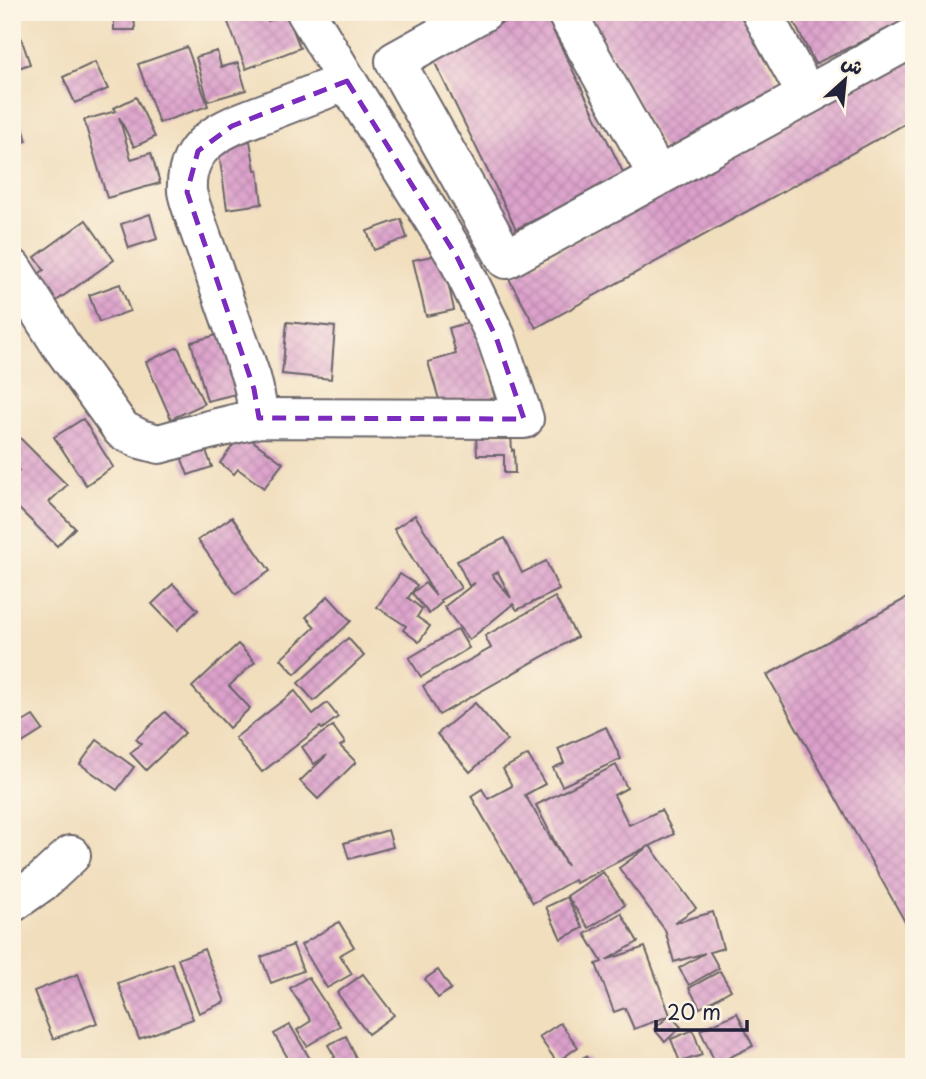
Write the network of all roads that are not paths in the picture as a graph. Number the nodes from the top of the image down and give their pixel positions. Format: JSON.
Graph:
{"nodes":[{"id":1,"x":306,"y":12,"type":"edge"},
{"id":2,"x":483,"y":12,"type":"edge"},
{"id":3,"x":566,"y":12,"type":"edge"},
{"id":4,"x":761,"y":12,"type":"edge"},
{"id":5,"x":914,"y":37,"type":"edge"},
{"id":6,"x":347,"y":81,"type":"junction"},
{"id":7,"x":807,"y":95,"type":"junction"},
{"id":8,"x":658,"y":176,"type":"junction"},
{"id":9,"x":12,"y":268,"type":"edge"},
{"id":10,"x":259,"y":418,"type":"junction"},
{"id":11,"x":71,"y":855,"type":"dead end"},
{"id":12,"x":12,"y":903,"type":"edge"}],
"edges":[{"from":1,"to":6,"type":"street"},
{"from":2,"to":8,"type":"street"},
{"from":3,"to":8,"type":"street"},
{"from":4,"to":7,"type":"street"},
{"from":5,"to":7,"type":"street"},
{"from":6,"to":10,"type":"street"},
{"from":6,"to":10,"type":"street"},
{"from":7,"to":8,"type":"street"},
{"from":9,"to":10,"type":"street"},
{"from":11,"to":12,"type":"street"}]}
